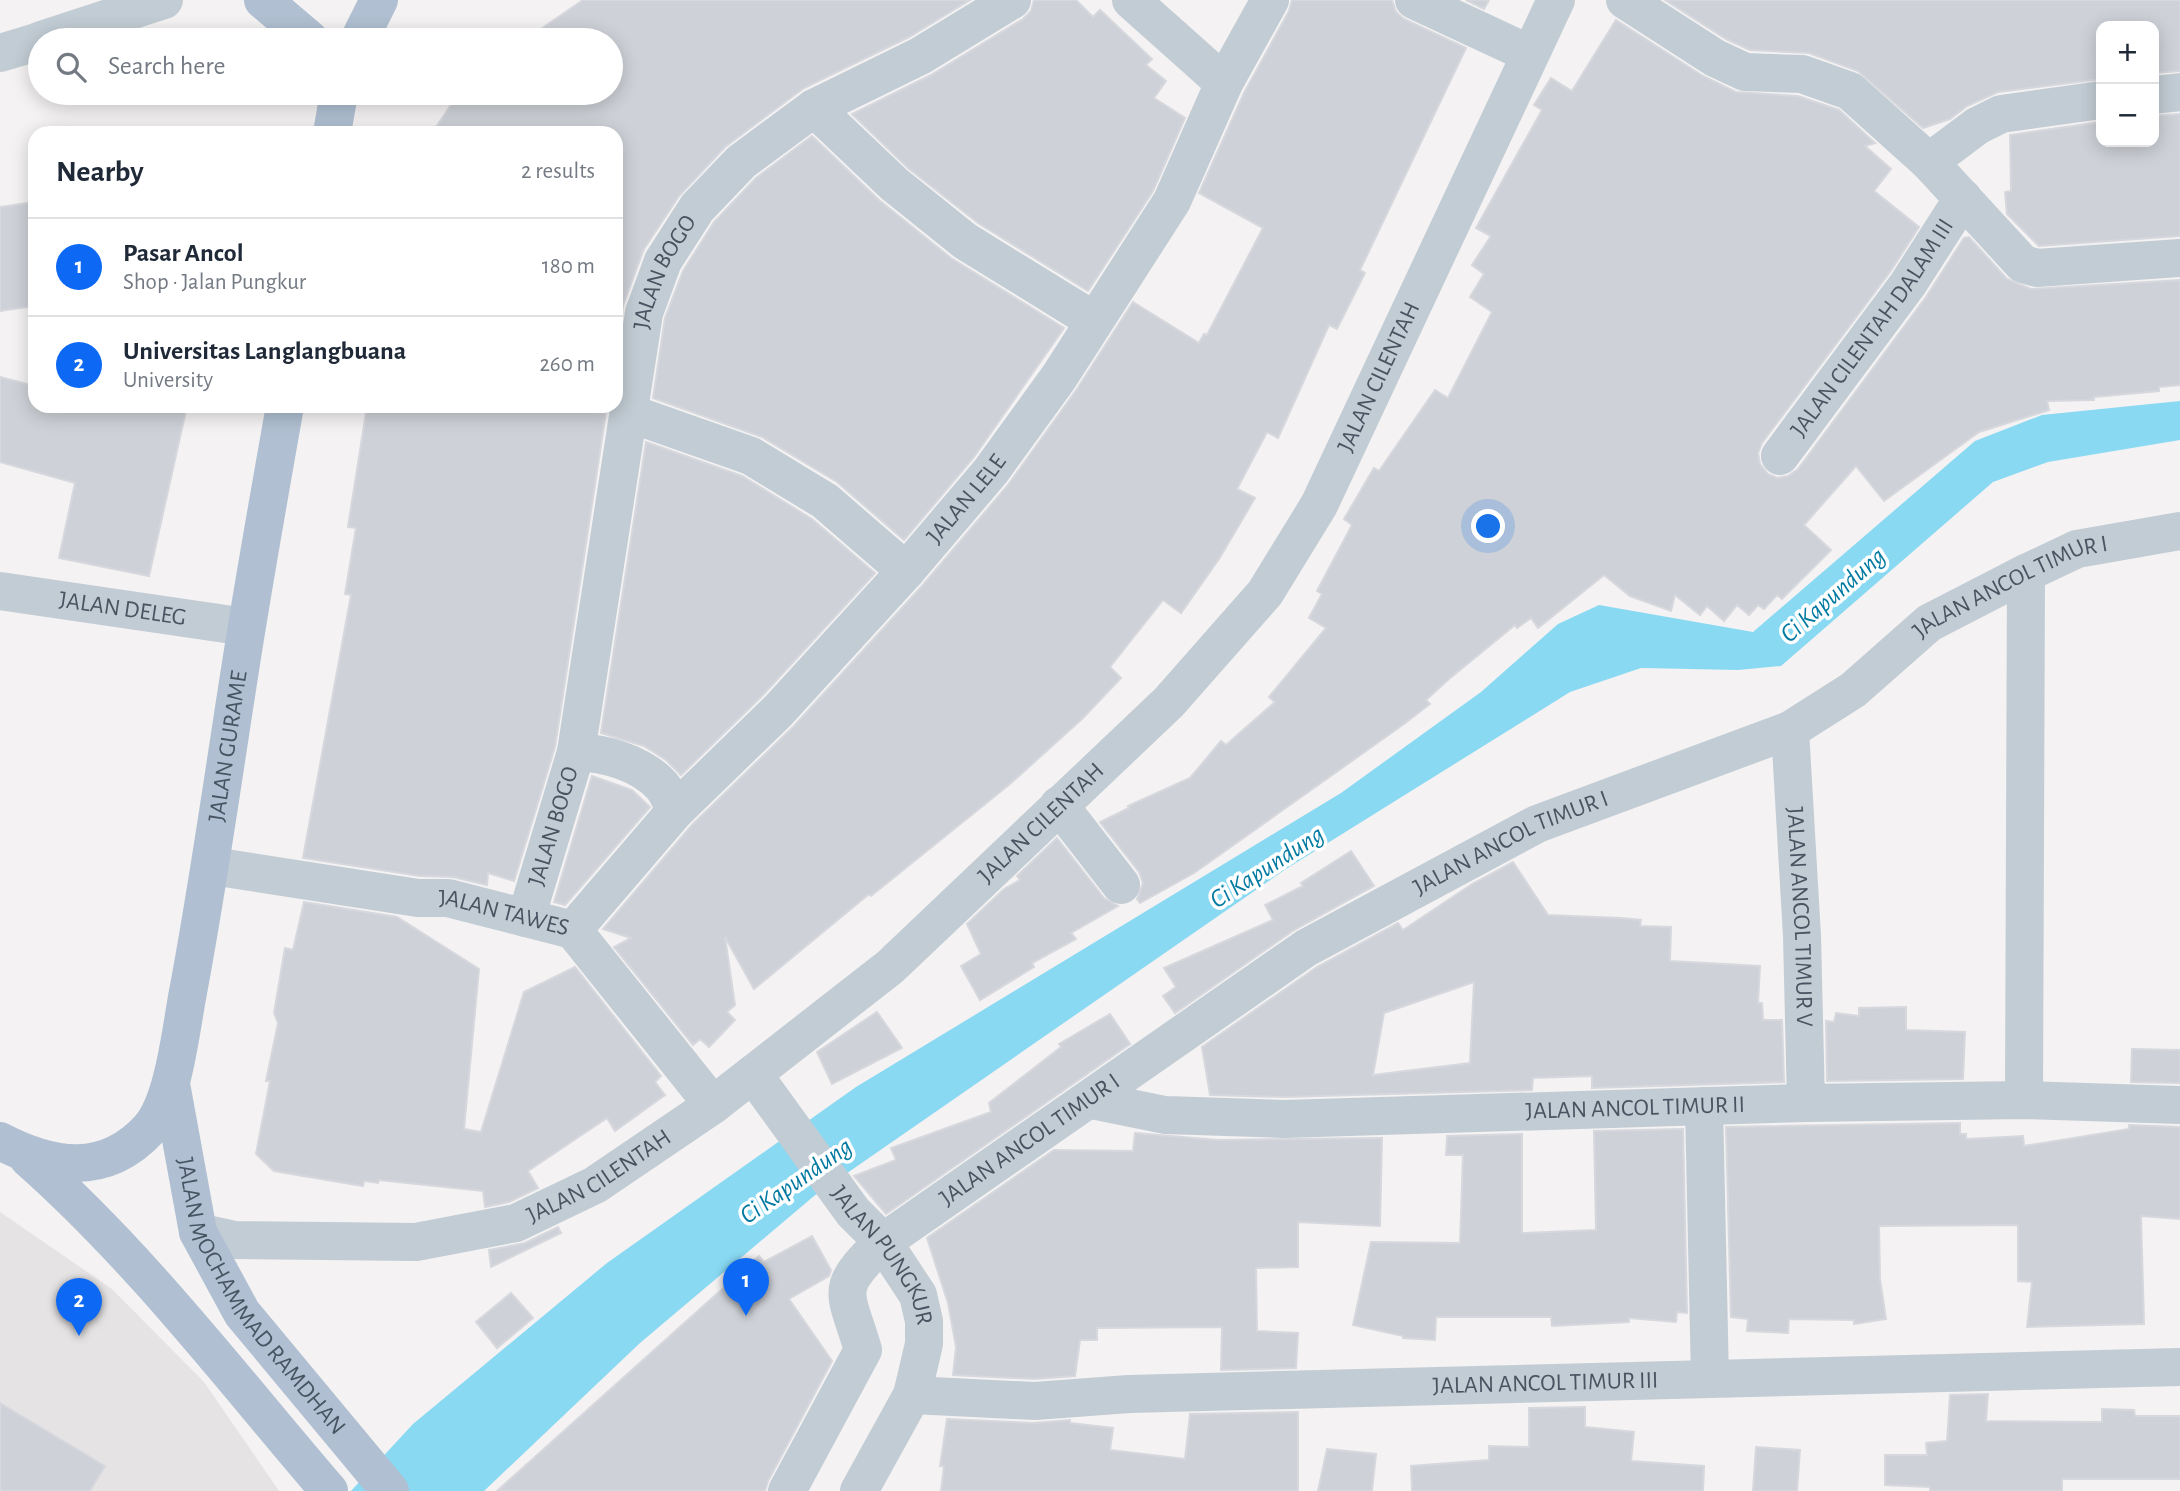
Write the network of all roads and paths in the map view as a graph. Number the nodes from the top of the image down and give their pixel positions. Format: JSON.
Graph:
{"nodes":[{"id":1,"x":164,"y":0,"type":"edge"},
{"id":2,"x":263,"y":0,"type":"edge"},
{"id":3,"x":379,"y":0,"type":"edge"},
{"id":4,"x":1012,"y":0,"type":"edge"},
{"id":5,"x":1131,"y":0,"type":"edge"},
{"id":6,"x":1270,"y":0,"type":"edge"},
{"id":7,"x":1414,"y":0,"type":"edge"},
{"id":8,"x":1556,"y":0,"type":"edge"},
{"id":9,"x":1625,"y":0,"type":"edge"},
{"id":10,"x":78,"y":28,"type":"edge"},
{"id":11,"x":296,"y":28,"type":"edge"},
{"id":12,"x":365,"y":28,"type":"edge"},
{"id":13,"x":28,"y":44,"type":"edge"},
{"id":14,"x":1513,"y":46,"type":"junction"},
{"id":15,"x":0,"y":52,"type":"edge"},
{"id":16,"x":1224,"y":83,"type":"junction"},
{"id":17,"x":2180,"y":92,"type":"edge"},
{"id":18,"x":2159,"y":94,"type":"edge"},
{"id":19,"x":2096,"y":101,"type":"edge"},
{"id":20,"x":337,"y":105,"type":"edge"},
{"id":21,"x":814,"y":108,"type":"junction"},
{"id":22,"x":333,"y":126,"type":"edge"},
{"id":23,"x":1929,"y":162,"type":"junction"},
{"id":24,"x":1963,"y":198,"type":"junction"},
{"id":25,"x":2180,"y":258,"type":"edge"},
{"id":26,"x":1093,"y":320,"type":"junction"},
{"id":27,"x":284,"y":413,"type":"edge"},
{"id":28,"x":629,"y":413,"type":"junction"},
{"id":29,"x":1780,"y":456,"type":"dead end"},
{"id":30,"x":2180,"y":531,"type":"edge"},
{"id":31,"x":906,"y":571,"type":"junction"},
{"id":32,"x":2026,"y":573,"type":"junction"},
{"id":33,"x":0,"y":591,"type":"edge"},
{"id":34,"x":247,"y":627,"type":"junction"},
{"id":35,"x":1790,"y":730,"type":"junction"},
{"id":36,"x":576,"y":752,"type":"junction"},
{"id":37,"x":1059,"y":805,"type":"junction"},
{"id":38,"x":676,"y":810,"type":"junction"},
{"id":39,"x":212,"y":866,"type":"junction"},
{"id":40,"x":1121,"y":885,"type":"dead end"},
{"id":41,"x":526,"y":918,"type":"junction"},
{"id":42,"x":573,"y":930,"type":"junction"},
{"id":43,"x":171,"y":1084,"type":"junction"},
{"id":44,"x":762,"y":1088,"type":"junction"},
{"id":45,"x":1091,"y":1100,"type":"junction"},
{"id":46,"x":2024,"y":1100,"type":"junction"},
{"id":47,"x":1806,"y":1103,"type":"junction"},
{"id":48,"x":713,"y":1105,"type":"junction"},
{"id":49,"x":2180,"y":1105,"type":"edge"},
{"id":50,"x":1704,"y":1106,"type":"junction"},
{"id":51,"x":11,"y":1146,"type":"edge"},
{"id":52,"x":198,"y":1232,"type":"junction"},
{"id":53,"x":883,"y":1242,"type":"junction"},
{"id":54,"x":2180,"y":1367,"type":"edge"},
{"id":55,"x":1710,"y":1379,"type":"junction"},
{"id":56,"x":912,"y":1395,"type":"junction"},
{"id":57,"x":320,"y":1480,"type":"edge"},
{"id":58,"x":390,"y":1491,"type":"edge"},
{"id":59,"x":788,"y":1491,"type":"edge"},
{"id":60,"x":859,"y":1491,"type":"edge"}],
"edges":[{"from":1,"to":10,"type":"street"},
{"from":2,"to":11,"type":"main road"},
{"from":3,"to":12,"type":"main road"},
{"from":4,"to":21,"type":"street","name":"JALAN BOGO"},
{"from":5,"to":16,"type":"street"},
{"from":6,"to":16,"type":"street","name":"JALAN LELE"},
{"from":7,"to":14,"type":"street"},
{"from":8,"to":14,"type":"street","name":"JALAN CILENTAH"},
{"from":9,"to":23,"type":"street"},
{"from":13,"to":15,"type":"street"},
{"from":14,"to":37,"type":"street","name":"JALAN CILENTAH"},
{"from":16,"to":26,"type":"street","name":"JALAN LELE"},
{"from":17,"to":18,"type":"street"},
{"from":19,"to":23,"type":"street"},
{"from":20,"to":22,"type":"main road"},
{"from":21,"to":26,"type":"street"},
{"from":21,"to":28,"type":"street","name":"JALAN BOGO"},
{"from":23,"to":24,"type":"street"},
{"from":24,"to":25,"type":"street"},
{"from":24,"to":29,"type":"street","name":"JALAN CILENTAH DALAM III"},
{"from":26,"to":31,"type":"street","name":"JALAN LELE"},
{"from":27,"to":34,"type":"main road","name":"JALAN GURAME"},
{"from":28,"to":31,"type":"street"},
{"from":28,"to":36,"type":"street","name":"JALAN BOGO"},
{"from":30,"to":32,"type":"street","name":"JALAN ANCOL TIMUR I"},
{"from":31,"to":38,"type":"street","name":"JALAN LELE"},
{"from":32,"to":35,"type":"street","name":"JALAN ANCOL TIMUR I"},
{"from":32,"to":46,"type":"street"},
{"from":33,"to":34,"type":"street","name":"JALAN DELEG"},
{"from":34,"to":39,"type":"main road","name":"JALAN GURAME"},
{"from":35,"to":45,"type":"street","name":"JALAN ANCOL TIMUR I"},
{"from":35,"to":47,"type":"street","name":"JALAN ANCOL TIMUR V"},
{"from":36,"to":38,"type":"street"},
{"from":36,"to":41,"type":"street","name":"JALAN BOGO"},
{"from":37,"to":40,"type":"street"},
{"from":37,"to":44,"type":"street","name":"JALAN CILENTAH"},
{"from":38,"to":42,"type":"street","name":"JALAN LELE"},
{"from":39,"to":41,"type":"street","name":"JALAN TAWES"},
{"from":39,"to":43,"type":"main road","name":"JALAN GURAME"},
{"from":41,"to":42,"type":"street","name":"JALAN TAWES"},
{"from":42,"to":48,"type":"street","name":"JALAN TAWES"},
{"from":43,"to":51,"type":"main road"},
{"from":43,"to":52,"type":"main road","name":"JALAN MOCHAMMAD RAMDHAN"},
{"from":44,"to":48,"type":"street","name":"JALAN CILENTAH"},
{"from":44,"to":53,"type":"street","name":"JALAN PUNGKUR"},
{"from":45,"to":50,"type":"street","name":"JALAN ANCOL TIMUR II"},
{"from":45,"to":53,"type":"street","name":"JALAN ANCOL TIMUR I"},
{"from":46,"to":47,"type":"street","name":"JALAN ANCOL TIMUR II"},
{"from":46,"to":49,"type":"street","name":"JALAN ANCOL TIMUR II"},
{"from":47,"to":50,"type":"street","name":"JALAN ANCOL TIMUR II"},
{"from":48,"to":52,"type":"street","name":"JALAN CILENTAH"},
{"from":50,"to":55,"type":"street"},
{"from":51,"to":57,"type":"main road","name":"JALAN MOCHAMMAD RAMDHAN"},
{"from":52,"to":58,"type":"main road","name":"JALAN MOCHAMMAD RAMDHAN"},
{"from":53,"to":56,"type":"street","name":"JALAN PUNGKUR"},
{"from":53,"to":59,"type":"street","name":"JALAN ANCOL TIMUR I"},
{"from":54,"to":55,"type":"street","name":"JALAN ANCOL TIMUR III"},
{"from":55,"to":56,"type":"street","name":"JALAN ANCOL TIMUR III"},
{"from":56,"to":60,"type":"street","name":"JALAN PUNGKUR"}]}
